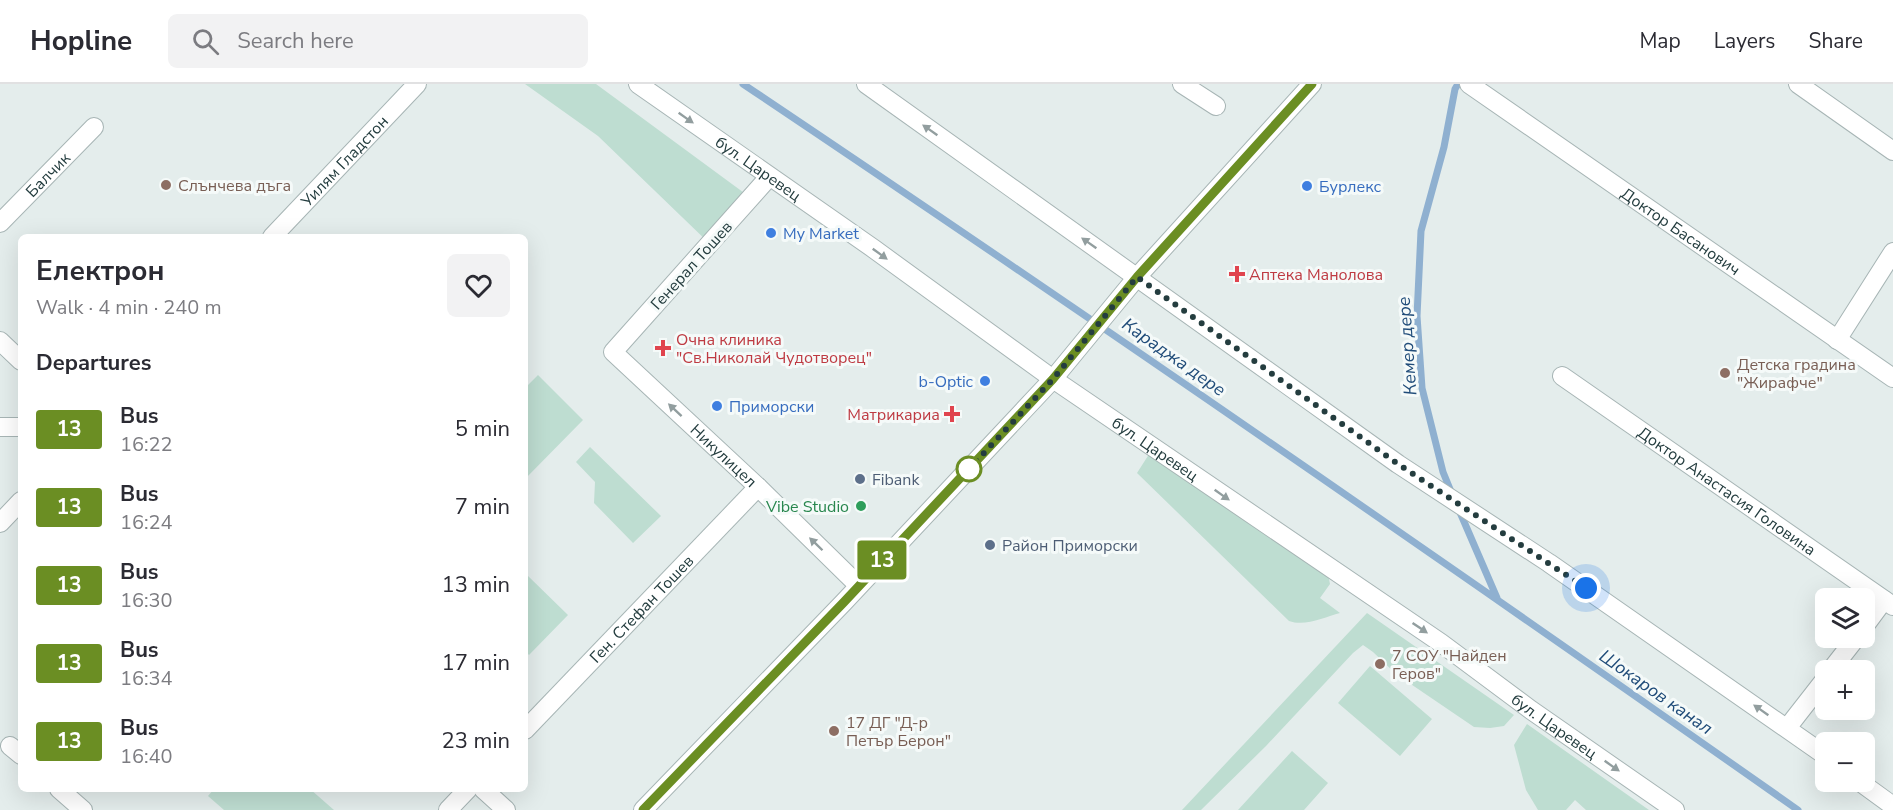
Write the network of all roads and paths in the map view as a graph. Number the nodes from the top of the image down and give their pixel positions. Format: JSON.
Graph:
{"nodes":[{"id":1,"x":417,"y":84,"type":"edge"},
{"id":2,"x":638,"y":84,"type":"edge"},
{"id":3,"x":866,"y":84,"type":"edge"},
{"id":4,"x":1182,"y":84,"type":"edge"},
{"id":5,"x":1312,"y":84,"type":"edge"},
{"id":6,"x":1469,"y":84,"type":"edge"},
{"id":7,"x":1798,"y":84,"type":"edge"},
{"id":8,"x":1216,"y":106,"type":"dead end"},
{"id":9,"x":94,"y":127,"type":"dead end"},
{"id":10,"x":1893,"y":151,"type":"edge"},
{"id":11,"x":769,"y":177,"type":"junction"},
{"id":12,"x":0,"y":223,"type":"edge"},
{"id":13,"x":275,"y":234,"type":"edge"},
{"id":14,"x":1893,"y":252,"type":"edge"},
{"id":15,"x":1137,"y":277,"type":"junction"},
{"id":16,"x":1837,"y":339,"type":"junction"},
{"id":17,"x":0,"y":341,"type":"edge"},
{"id":18,"x":613,"y":352,"type":"joint"},
{"id":19,"x":18,"y":358,"type":"edge"},
{"id":20,"x":1562,"y":376,"type":"dead end"},
{"id":21,"x":1893,"y":378,"type":"edge"},
{"id":22,"x":1053,"y":379,"type":"junction"},
{"id":23,"x":18,"y":427,"type":"edge"},
{"id":24,"x":0,"y":428,"type":"edge"},
{"id":25,"x":758,"y":487,"type":"junction"},
{"id":26,"x":18,"y":504,"type":"edge"},
{"id":27,"x":0,"y":523,"type":"edge"},
{"id":28,"x":858,"y":585,"type":"junction"},
{"id":29,"x":1889,"y":603,"type":"edge"},
{"id":30,"x":1875,"y":616,"type":"edge"},
{"id":31,"x":1849,"y":648,"type":"edge"},
{"id":32,"x":1839,"y":660,"type":"edge"},
{"id":33,"x":1815,"y":692,"type":"edge"},
{"id":34,"x":528,"y":727,"type":"edge"},
{"id":35,"x":1787,"y":728,"type":"junction"},
{"id":36,"x":1815,"y":748,"type":"edge"},
{"id":37,"x":62,"y":792,"type":"edge"},
{"id":38,"x":465,"y":792,"type":"edge"},
{"id":39,"x":486,"y":792,"type":"edge"},
{"id":40,"x":1874,"y":792,"type":"edge"},
{"id":41,"x":1893,"y":806,"type":"edge"},
{"id":42,"x":83,"y":810,"type":"edge"},
{"id":43,"x":448,"y":810,"type":"edge"},
{"id":44,"x":506,"y":810,"type":"edge"},
{"id":45,"x":643,"y":810,"type":"edge"},
{"id":46,"x":1676,"y":810,"type":"edge"}],
"edges":[{"from":1,"to":13,"type":"street","name":"Уилям Гладстон"},
{"from":2,"to":11,"type":"street","name":"бул. Царевец","one_way":true},
{"from":15,"to":3,"type":"street","one_way":true},
{"from":4,"to":8,"type":"street"},
{"from":5,"to":15,"type":"street"},
{"from":6,"to":16,"type":"street","name":"Доктор Басанович"},
{"from":7,"to":10,"type":"street"},
{"from":9,"to":12,"type":"street","name":"Балчик"},
{"from":11,"to":18,"type":"street","name":"Генерал Тошев"},
{"from":11,"to":22,"type":"street","name":"бул. Царевец","one_way":true},
{"from":14,"to":16,"type":"street"},
{"from":15,"to":22,"type":"street"},
{"from":35,"to":15,"type":"street","one_way":true},
{"from":16,"to":21,"type":"street","name":"Доктор Басанович"},
{"from":17,"to":19,"type":"street"},
{"from":25,"to":18,"type":"street","name":"Никулицел","one_way":true},
{"from":20,"to":29,"type":"street","name":"Доктор Анастасия Головина"},
{"from":22,"to":28,"type":"street"},
{"from":22,"to":46,"type":"street","name":"бул. Царевец","one_way":true},
{"from":23,"to":24,"type":"street"},
{"from":28,"to":25,"type":"street","name":"Никулицел","one_way":true},
{"from":25,"to":34,"type":"street","name":"Ген. Стефан Тошев"},
{"from":26,"to":27,"type":"street"},
{"from":28,"to":45,"type":"street"},
{"from":29,"to":30,"type":"street"},
{"from":31,"to":32,"type":"street"},
{"from":33,"to":35,"type":"street"},
{"from":35,"to":36,"type":"street"},
{"from":37,"to":42,"type":"street"},
{"from":38,"to":43,"type":"street"},
{"from":39,"to":44,"type":"street"},
{"from":40,"to":41,"type":"street"}]}
